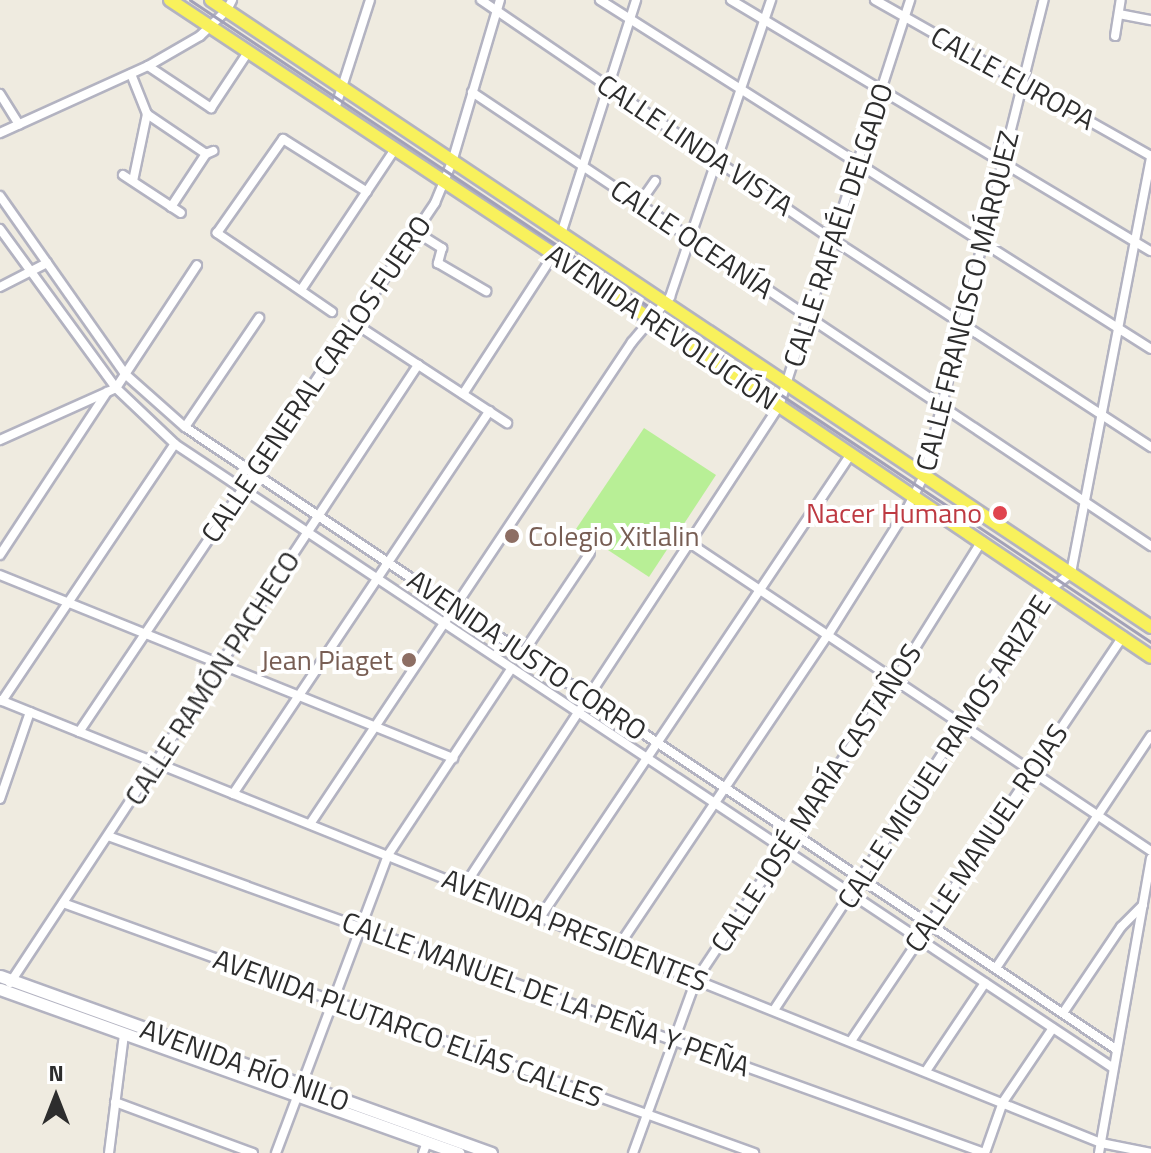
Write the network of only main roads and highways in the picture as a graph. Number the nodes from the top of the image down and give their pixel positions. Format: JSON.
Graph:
{"nodes":[{"id":1,"x":170,"y":0,"type":"edge"},
{"id":2,"x":211,"y":0,"type":"edge"},
{"id":3,"x":229,"y":5,"type":"edge"},
{"id":4,"x":1151,"y":627,"type":"edge"},
{"id":5,"x":1151,"y":657,"type":"edge"},
{"id":6,"x":4,"y":984,"type":"edge"},
{"id":7,"x":299,"y":1090,"type":"junction"},
{"id":8,"x":425,"y":1147,"type":"edge"},
{"id":9,"x":459,"y":1153,"type":"edge"},
{"id":10,"x":491,"y":1153,"type":"edge"}],
"edges":[{"from":1,"to":5,"type":"main road","name":"AVENIDA REVOLUCIÓN"},
{"from":2,"to":3,"type":"main road","name":"AVENIDA REVOLUCIÓN"},
{"from":3,"to":4,"type":"main road","name":"AVENIDA REVOLUCIÓN"},
{"from":6,"to":7,"type":"main road","name":"AVENIDA RÍO NILO"},
{"from":6,"to":7,"type":"main road","name":"AVENIDA RÍO NILO"},
{"from":7,"to":8,"type":"main road","name":"AVENIDA RÍO NILO"},
{"from":7,"to":10,"type":"main road","name":"AVENIDA RÍO NILO"},
{"from":8,"to":9,"type":"main road","name":"AVENIDA RÍO NILO"}]}
